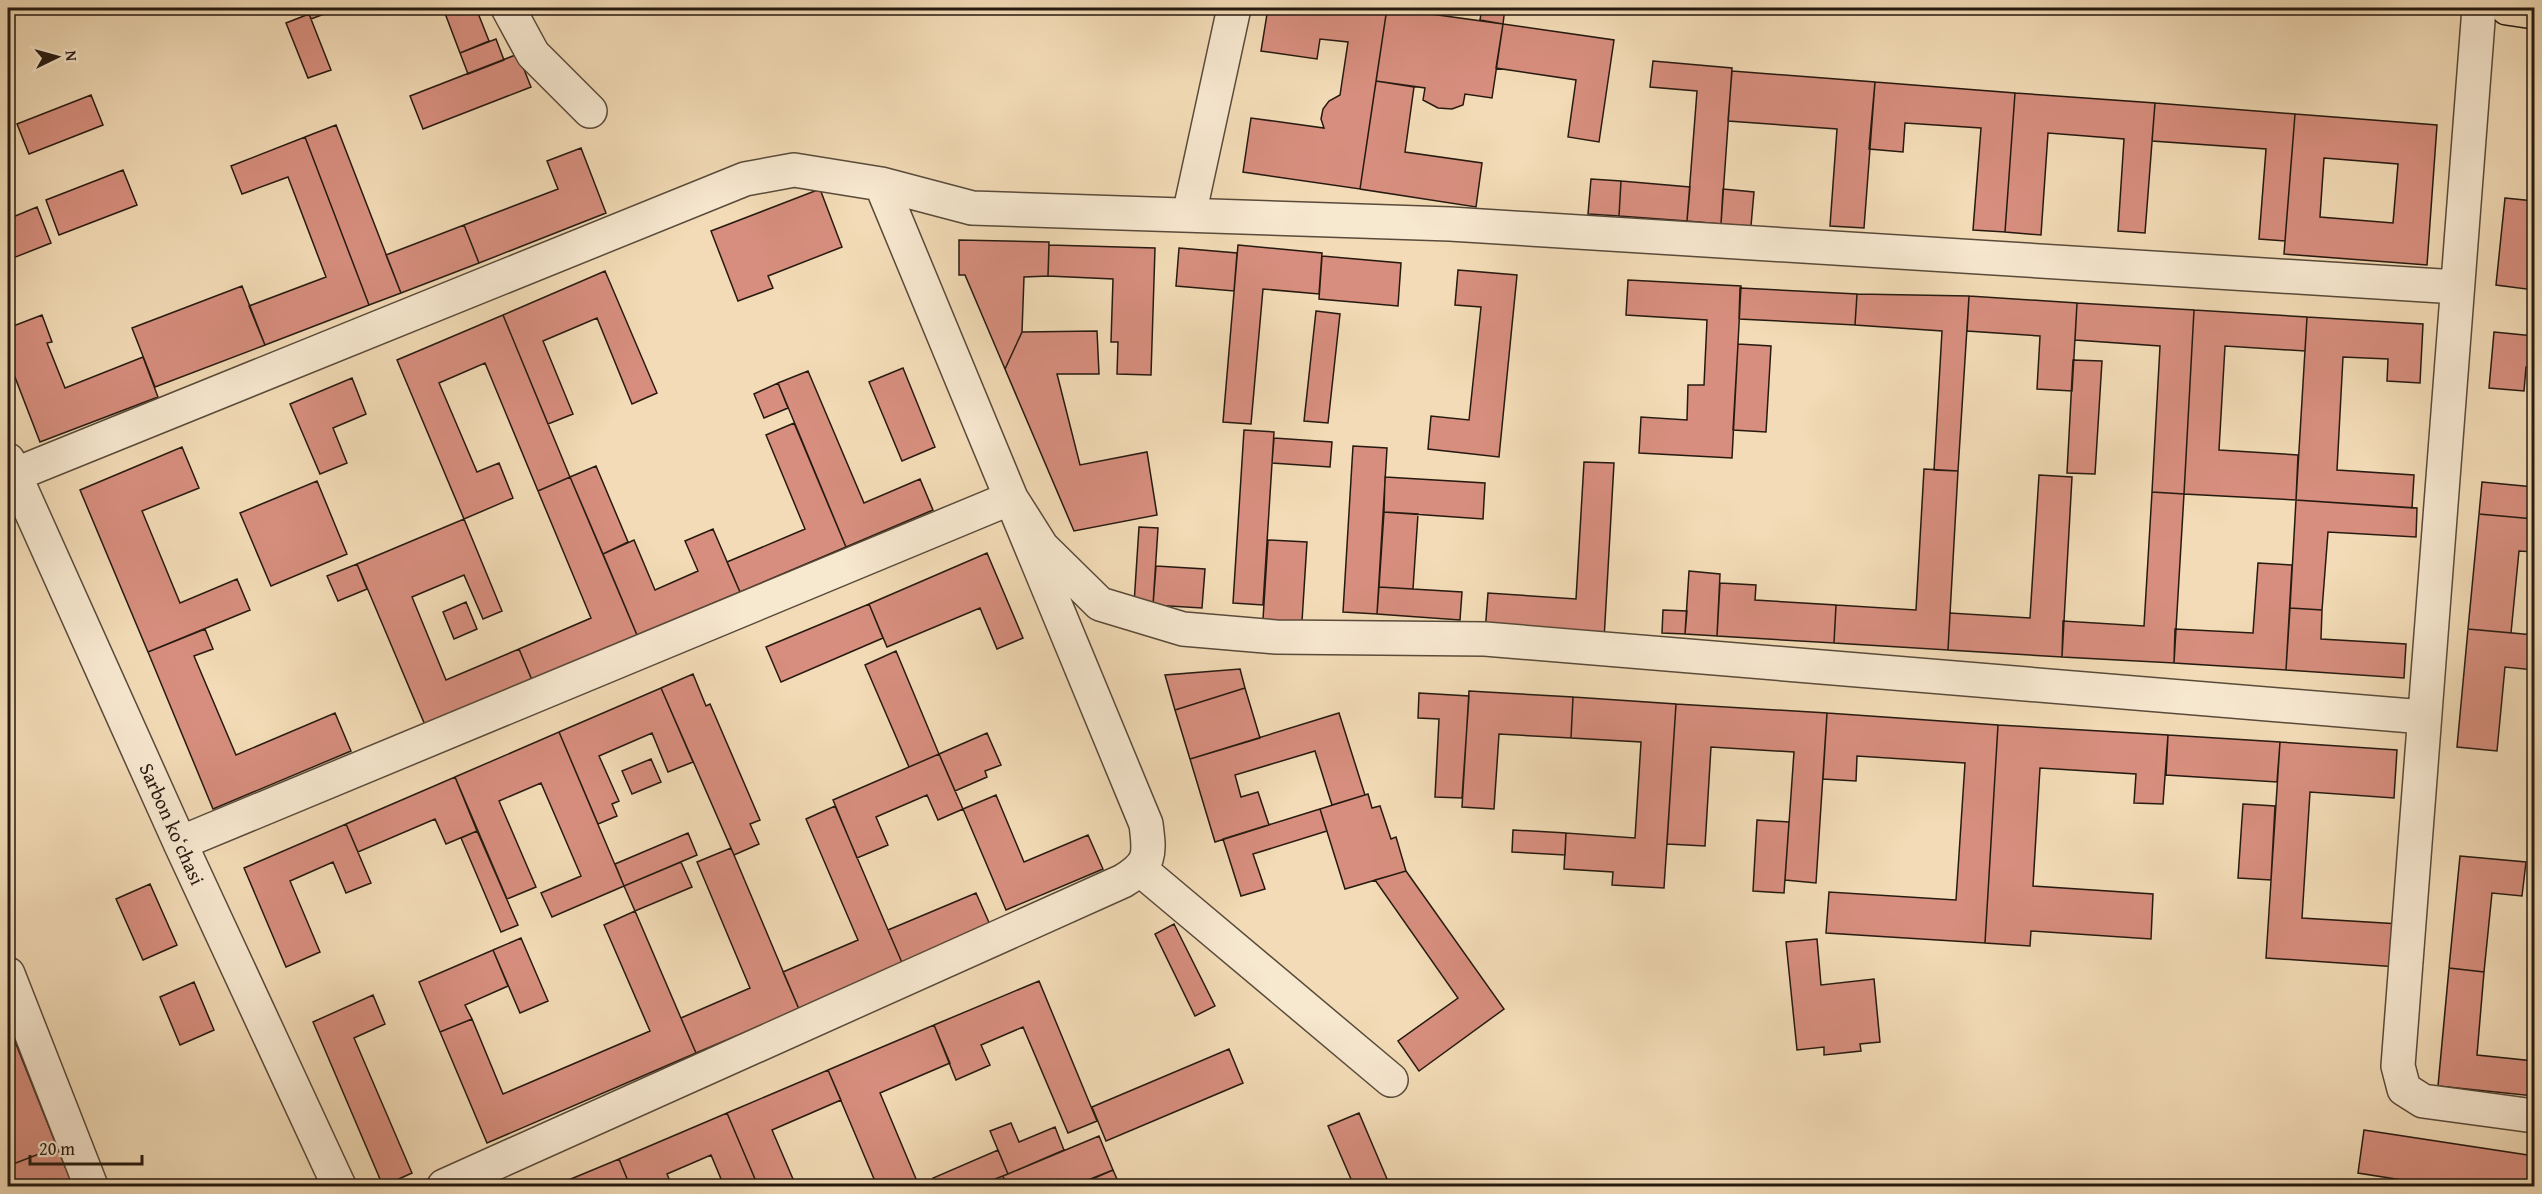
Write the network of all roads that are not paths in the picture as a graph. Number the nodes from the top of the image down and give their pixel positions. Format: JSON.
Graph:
{"nodes":[{"id":1,"x":508,"y":8,"type":"edge"},
{"id":2,"x":1234,"y":8,"type":"edge"},
{"id":3,"x":2479,"y":8,"type":"edge"},
{"id":4,"x":2507,"y":8,"type":"edge"},
{"id":5,"x":2535,"y":12,"type":"edge"},
{"id":6,"x":590,"y":111,"type":"dead end"},
{"id":7,"x":881,"y":184,"type":"junction"},
{"id":8,"x":1189,"y":215,"type":"junction"},
{"id":9,"x":2457,"y":287,"type":"junction"},
{"id":10,"x":11,"y":468,"type":"edge"},
{"id":11,"x":1011,"y":498,"type":"junction"},
{"id":12,"x":2424,"y":717,"type":"junction"},
{"id":13,"x":180,"y":843,"type":"junction"},
{"id":14,"x":1141,"y":870,"type":"junction"},
{"id":15,"x":8,"y":974,"type":"edge"},
{"id":16,"x":1391,"y":1080,"type":"dead end"},
{"id":17,"x":2535,"y":1116,"type":"edge"},
{"id":18,"x":91,"y":1186,"type":"edge"},
{"id":19,"x":339,"y":1186,"type":"edge"},
{"id":20,"x":444,"y":1186,"type":"edge"}],
"edges":[{"from":1,"to":6,"type":"street"},
{"from":2,"to":8,"type":"street"},
{"from":3,"to":9,"type":"street"},
{"from":4,"to":5,"type":"main road"},
{"from":7,"to":8,"type":"street"},
{"from":7,"to":10,"type":"street"},
{"from":7,"to":11,"type":"street"},
{"from":8,"to":9,"type":"street"},
{"from":9,"to":12,"type":"street"},
{"from":10,"to":13,"type":"street","name":"Sarbon koʻchasi"},
{"from":11,"to":12,"type":"street"},
{"from":11,"to":13,"type":"street"},
{"from":11,"to":14,"type":"street"},
{"from":12,"to":17,"type":"street"},
{"from":13,"to":19,"type":"street","name":"Sarbon koʻchasi"},
{"from":14,"to":16,"type":"street"},
{"from":14,"to":20,"type":"street"},
{"from":15,"to":18,"type":"street"}]}
